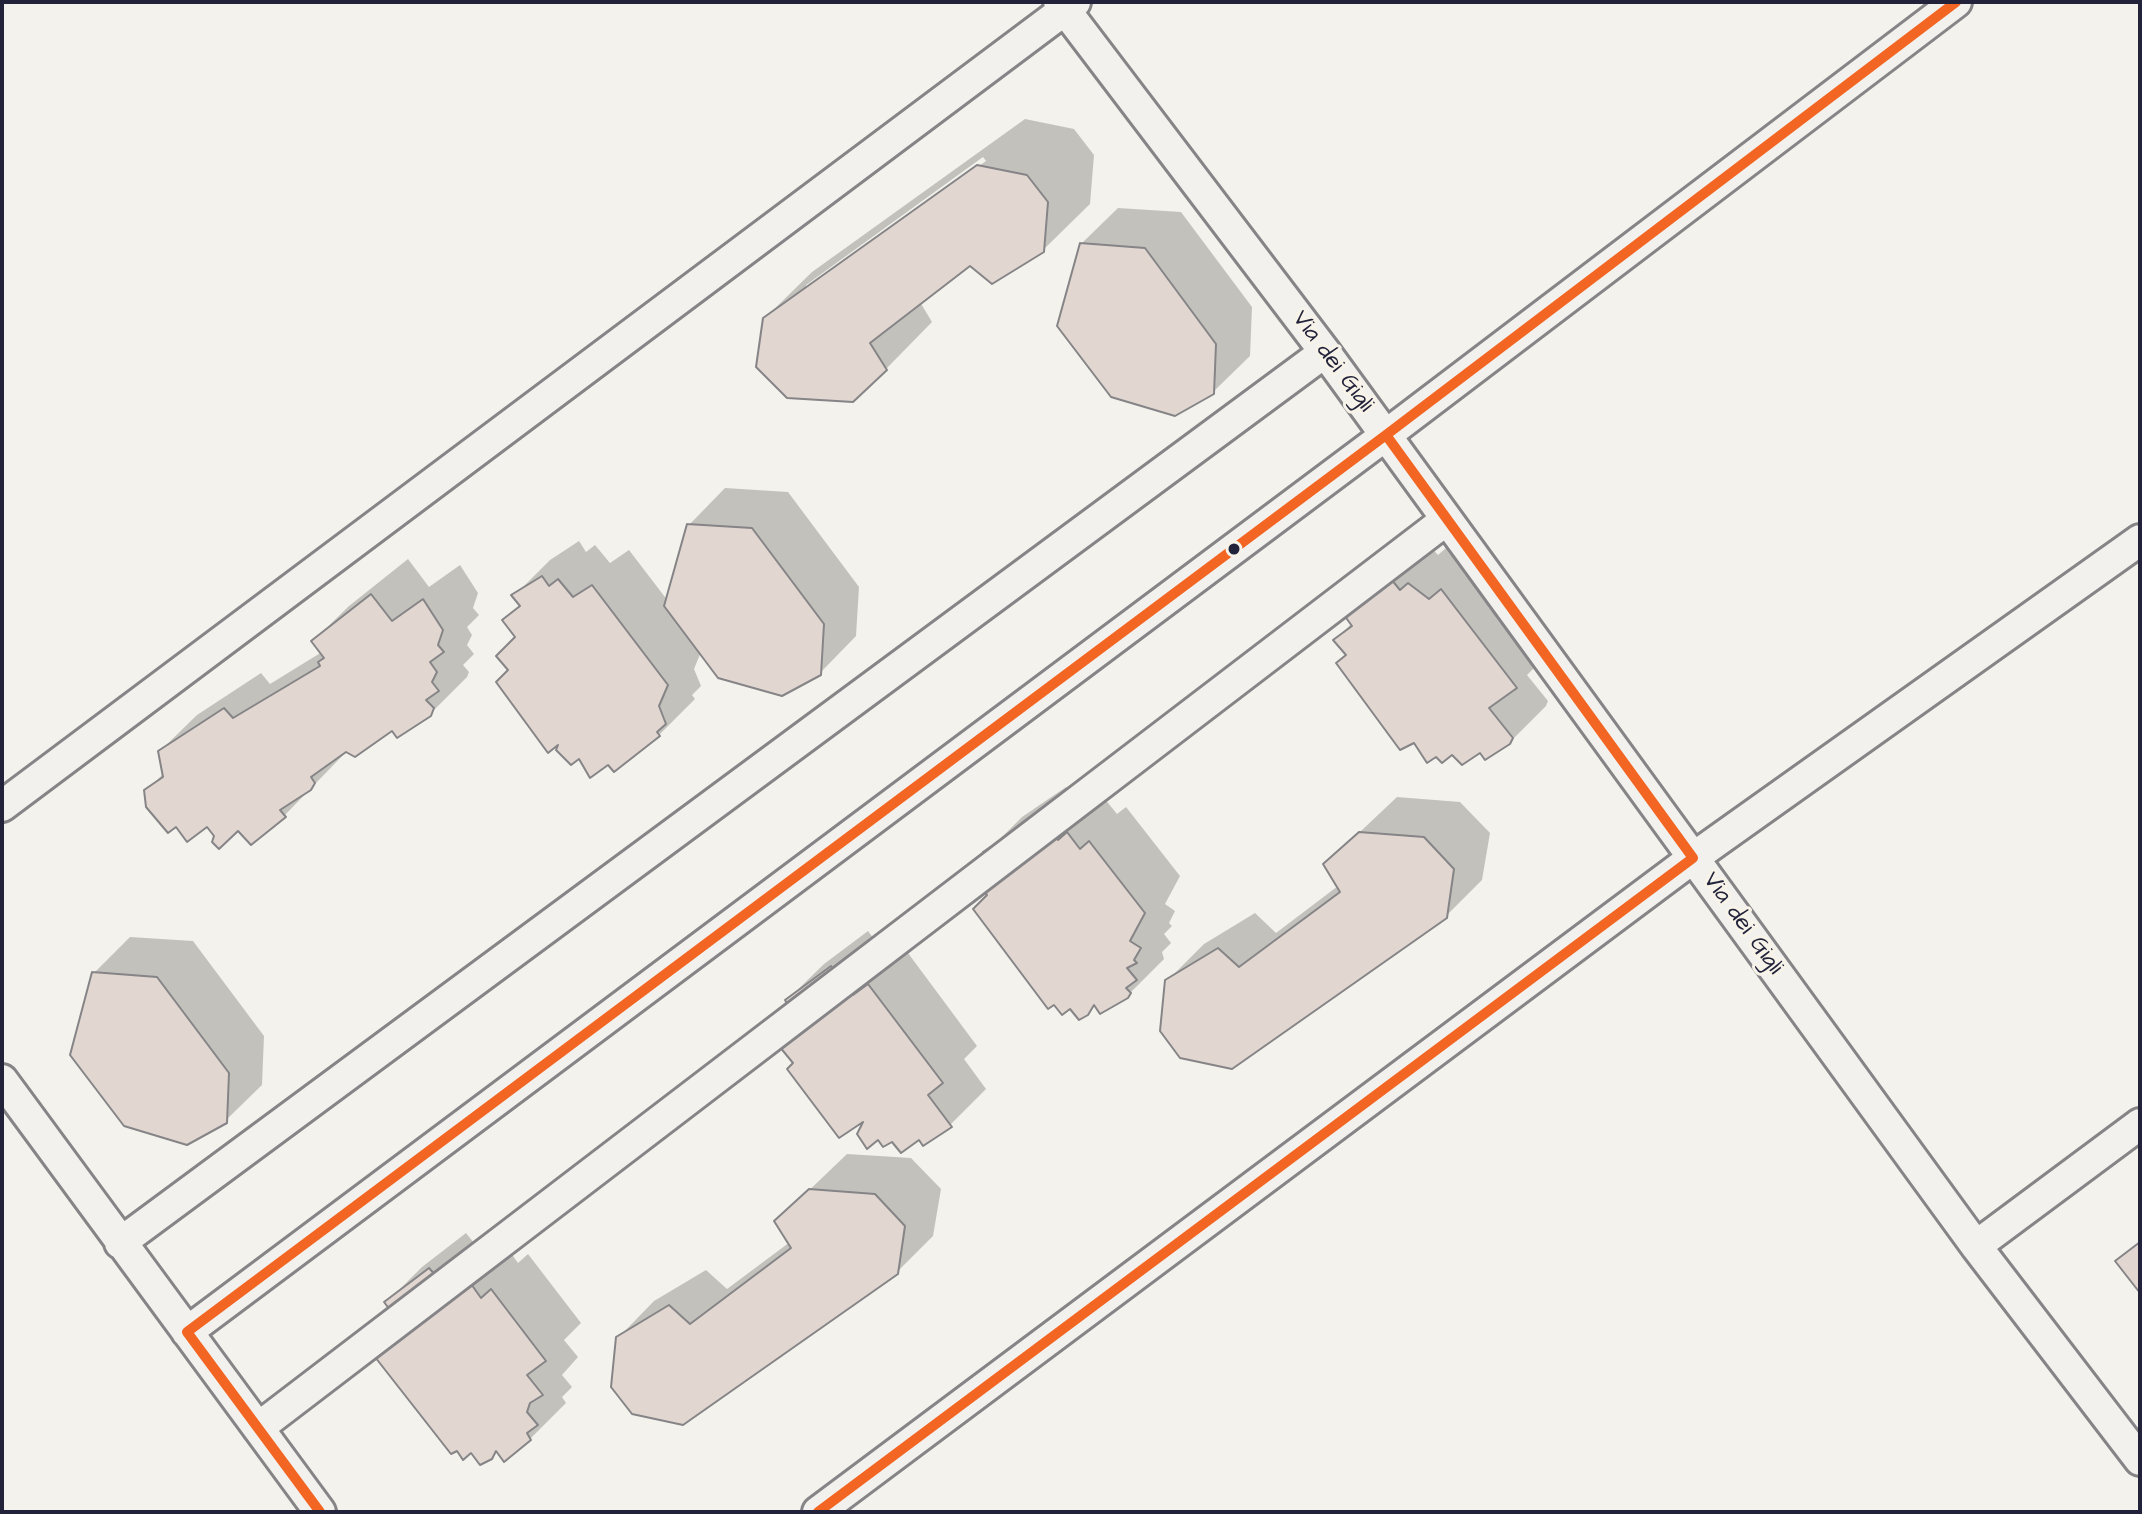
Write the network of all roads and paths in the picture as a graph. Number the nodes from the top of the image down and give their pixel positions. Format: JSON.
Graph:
{"nodes":[{"id":1,"x":1956,"y":2,"type":"edge"},
{"id":2,"x":1066,"y":4,"type":"edge"},
{"id":3,"x":1325,"y":352,"type":"junction"},
{"id":4,"x":1386,"y":435,"type":"junction"},
{"id":5,"x":1446,"y":520,"type":"junction"},
{"id":6,"x":2140,"y":540,"type":"edge"},
{"id":7,"x":2,"y":806,"type":"edge"},
{"id":8,"x":1693,"y":858,"type":"junction"},
{"id":9,"x":2,"y":1080,"type":"edge"},
{"id":10,"x":2140,"y":1124,"type":"edge"},
{"id":11,"x":120,"y":1243,"type":"junction"},
{"id":12,"x":1976,"y":1246,"type":"junction"},
{"id":13,"x":187,"y":1332,"type":"junction"},
{"id":14,"x":258,"y":1428,"type":"junction"},
{"id":15,"x":2140,"y":1460,"type":"edge"},
{"id":16,"x":320,"y":1512,"type":"edge"},
{"id":17,"x":818,"y":1512,"type":"edge"}],
"edges":[{"from":1,"to":4,"type":"street"},
{"from":2,"to":3,"type":"street","name":"Via dei Gigli"},
{"from":2,"to":7,"type":"street"},
{"from":3,"to":4,"type":"street","name":"Via dei Gigli"},
{"from":3,"to":11,"type":"street"},
{"from":4,"to":5,"type":"street","name":"Via dei Gigli"},
{"from":4,"to":13,"type":"street"},
{"from":5,"to":8,"type":"street","name":"Via dei Gigli"},
{"from":5,"to":14,"type":"street"},
{"from":6,"to":8,"type":"street"},
{"from":8,"to":12,"type":"street","name":"Via dei Gigli"},
{"from":8,"to":17,"type":"street"},
{"from":9,"to":11,"type":"street"},
{"from":10,"to":12,"type":"street"},
{"from":11,"to":13,"type":"street"},
{"from":12,"to":15,"type":"street","name":"Via dei Gigli"},
{"from":13,"to":14,"type":"street"},
{"from":14,"to":16,"type":"street"}]}
